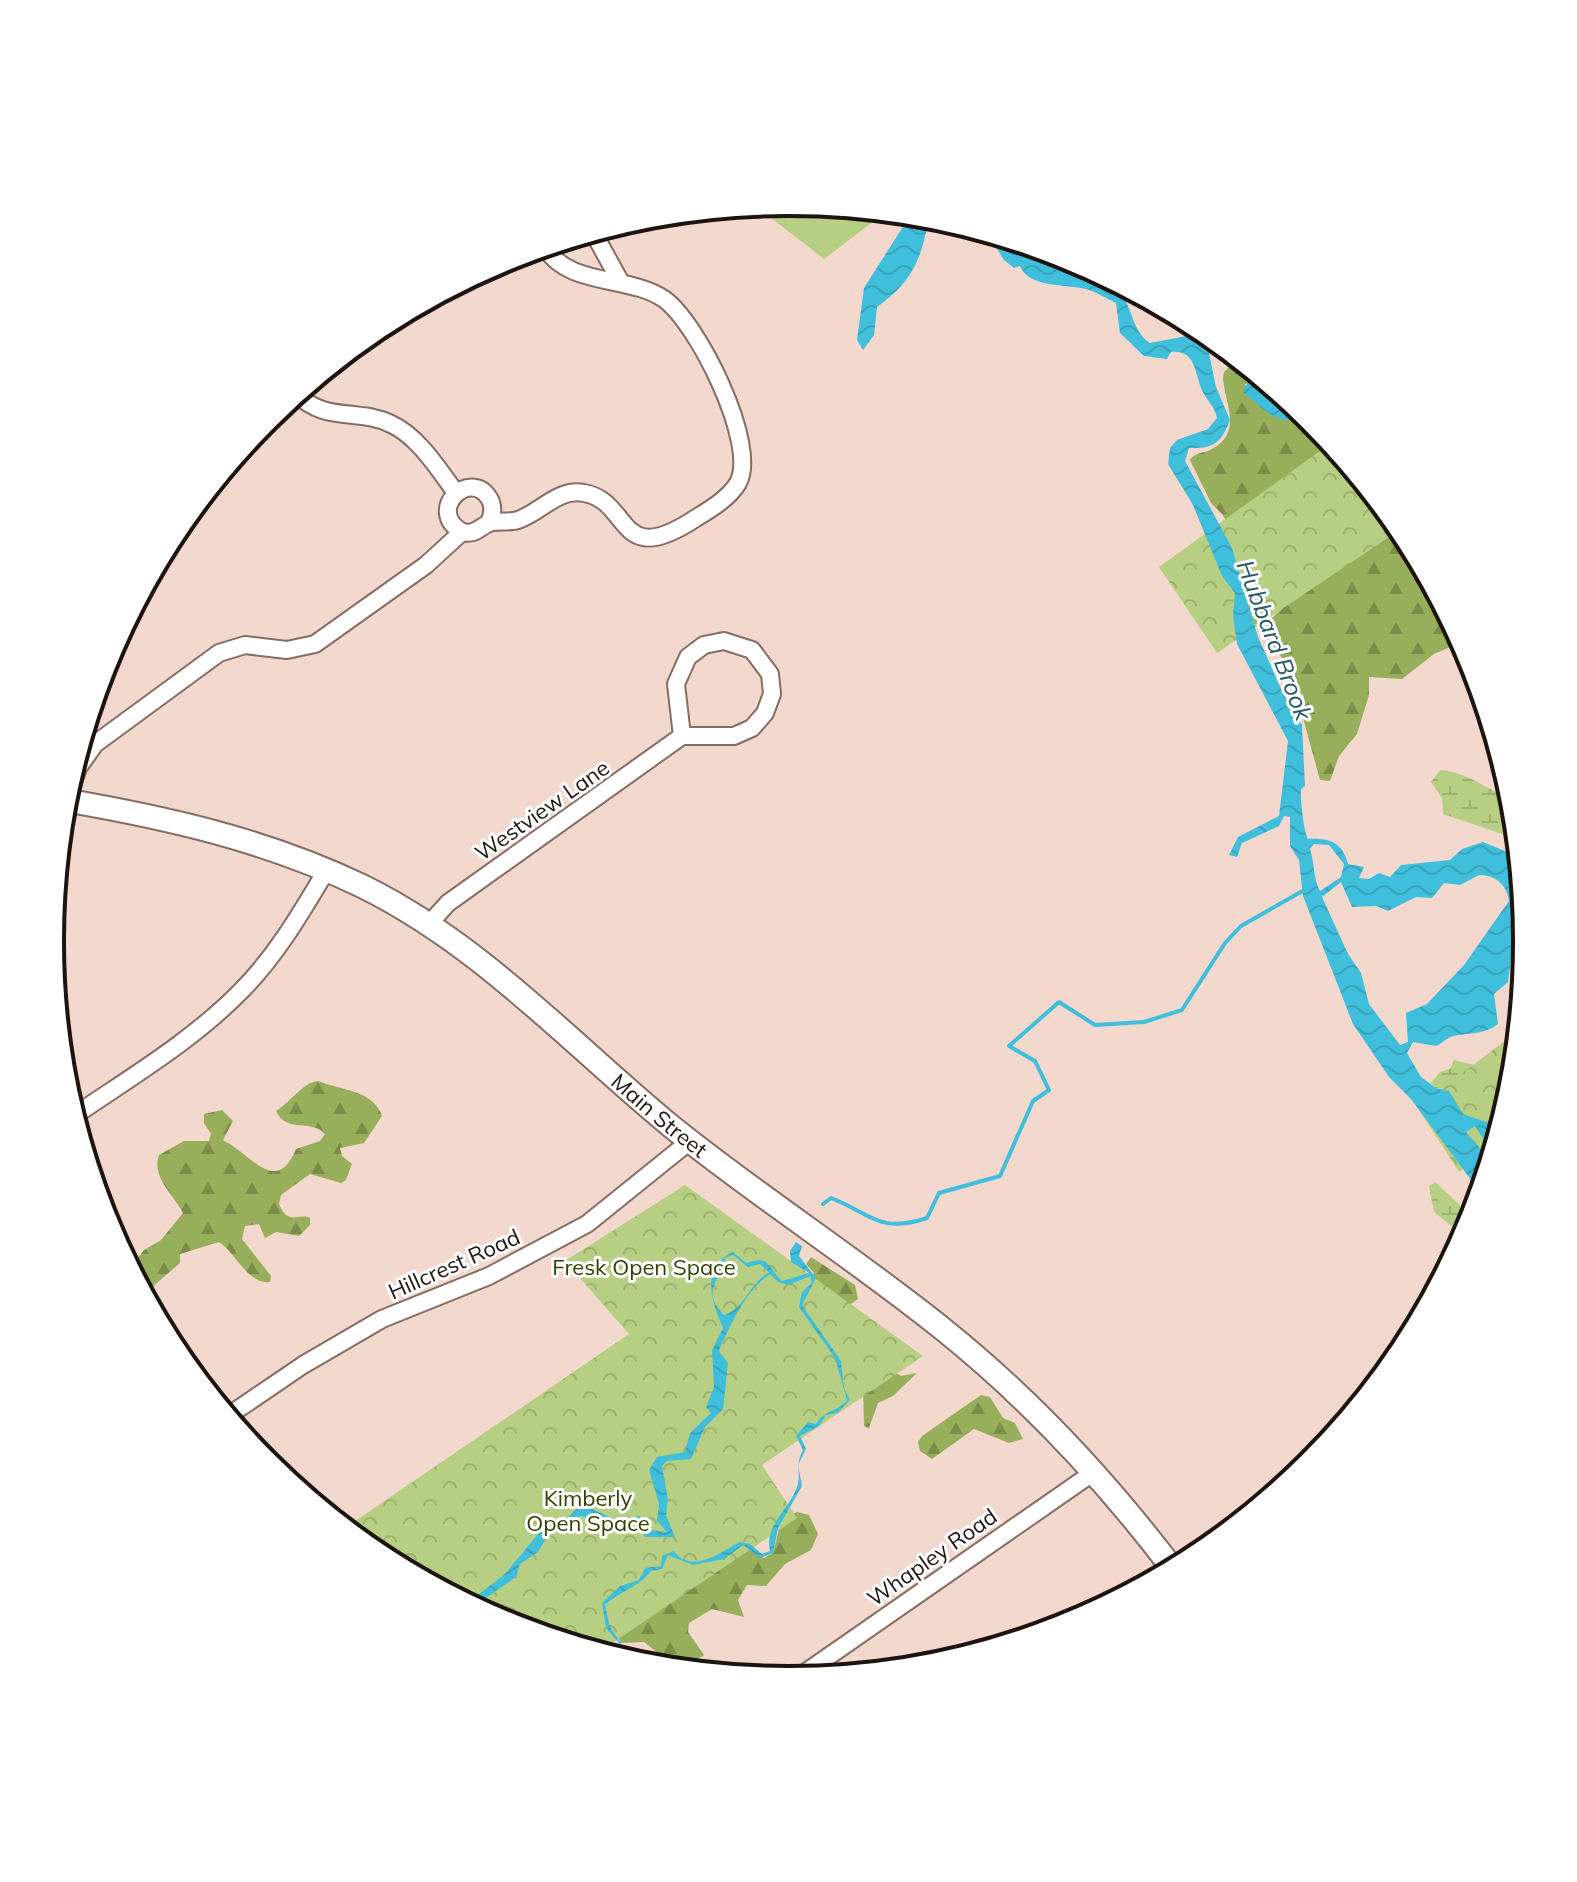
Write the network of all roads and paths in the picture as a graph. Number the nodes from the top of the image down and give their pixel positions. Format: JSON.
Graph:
{"nodes":[{"id":1,"x":598,"y":242,"type":"edge"},
{"id":2,"x":552,"y":257,"type":"edge"},
{"id":3,"x":620,"y":281,"type":"junction"},
{"id":4,"x":307,"y":400,"type":"edge"},
{"id":5,"x":456,"y":493,"type":"junction"},
{"id":6,"x":489,"y":523,"type":"junction"},
{"id":7,"x":462,"y":532,"type":"junction"},
{"id":8,"x":682,"y":736,"type":"junction"},
{"id":9,"x":89,"y":752,"type":"edge"},
{"id":10,"x":78,"y":802,"type":"edge"},
{"id":11,"x":326,"y":871,"type":"junction"},
{"id":12,"x":429,"y":924,"type":"junction"},
{"id":13,"x":84,"y":1109,"type":"edge"},
{"id":14,"x":690,"y":1141,"type":"junction"},
{"id":15,"x":237,"y":1410,"type":"edge"},
{"id":16,"x":1094,"y":1472,"type":"junction"},
{"id":17,"x":1165,"y":1559,"type":"edge"},
{"id":18,"x":816,"y":1665,"type":"edge"}],
"edges":[{"from":1,"to":3,"type":"street"},
{"from":2,"to":3,"type":"street"},
{"from":3,"to":6,"type":"street"},
{"from":4,"to":5,"type":"street"},
{"from":5,"to":6,"type":"street"},
{"from":5,"to":7,"type":"street"},
{"from":6,"to":7,"type":"street"},
{"from":7,"to":9,"type":"street"},
{"from":8,"to":8,"type":"street"},
{"from":8,"to":12,"type":"street","name":"Westview Lane"},
{"from":10,"to":11,"type":"main road","name":"Main Street"},
{"from":11,"to":12,"type":"main road","name":"Main Street"},
{"from":11,"to":13,"type":"street"},
{"from":12,"to":14,"type":"main road","name":"Main Street"},
{"from":14,"to":15,"type":"street","name":"Hillcrest Road"},
{"from":14,"to":16,"type":"main road","name":"Main Street"},
{"from":16,"to":17,"type":"main road","name":"Main Street"},
{"from":16,"to":18,"type":"street","name":"Whapley Road"}]}
